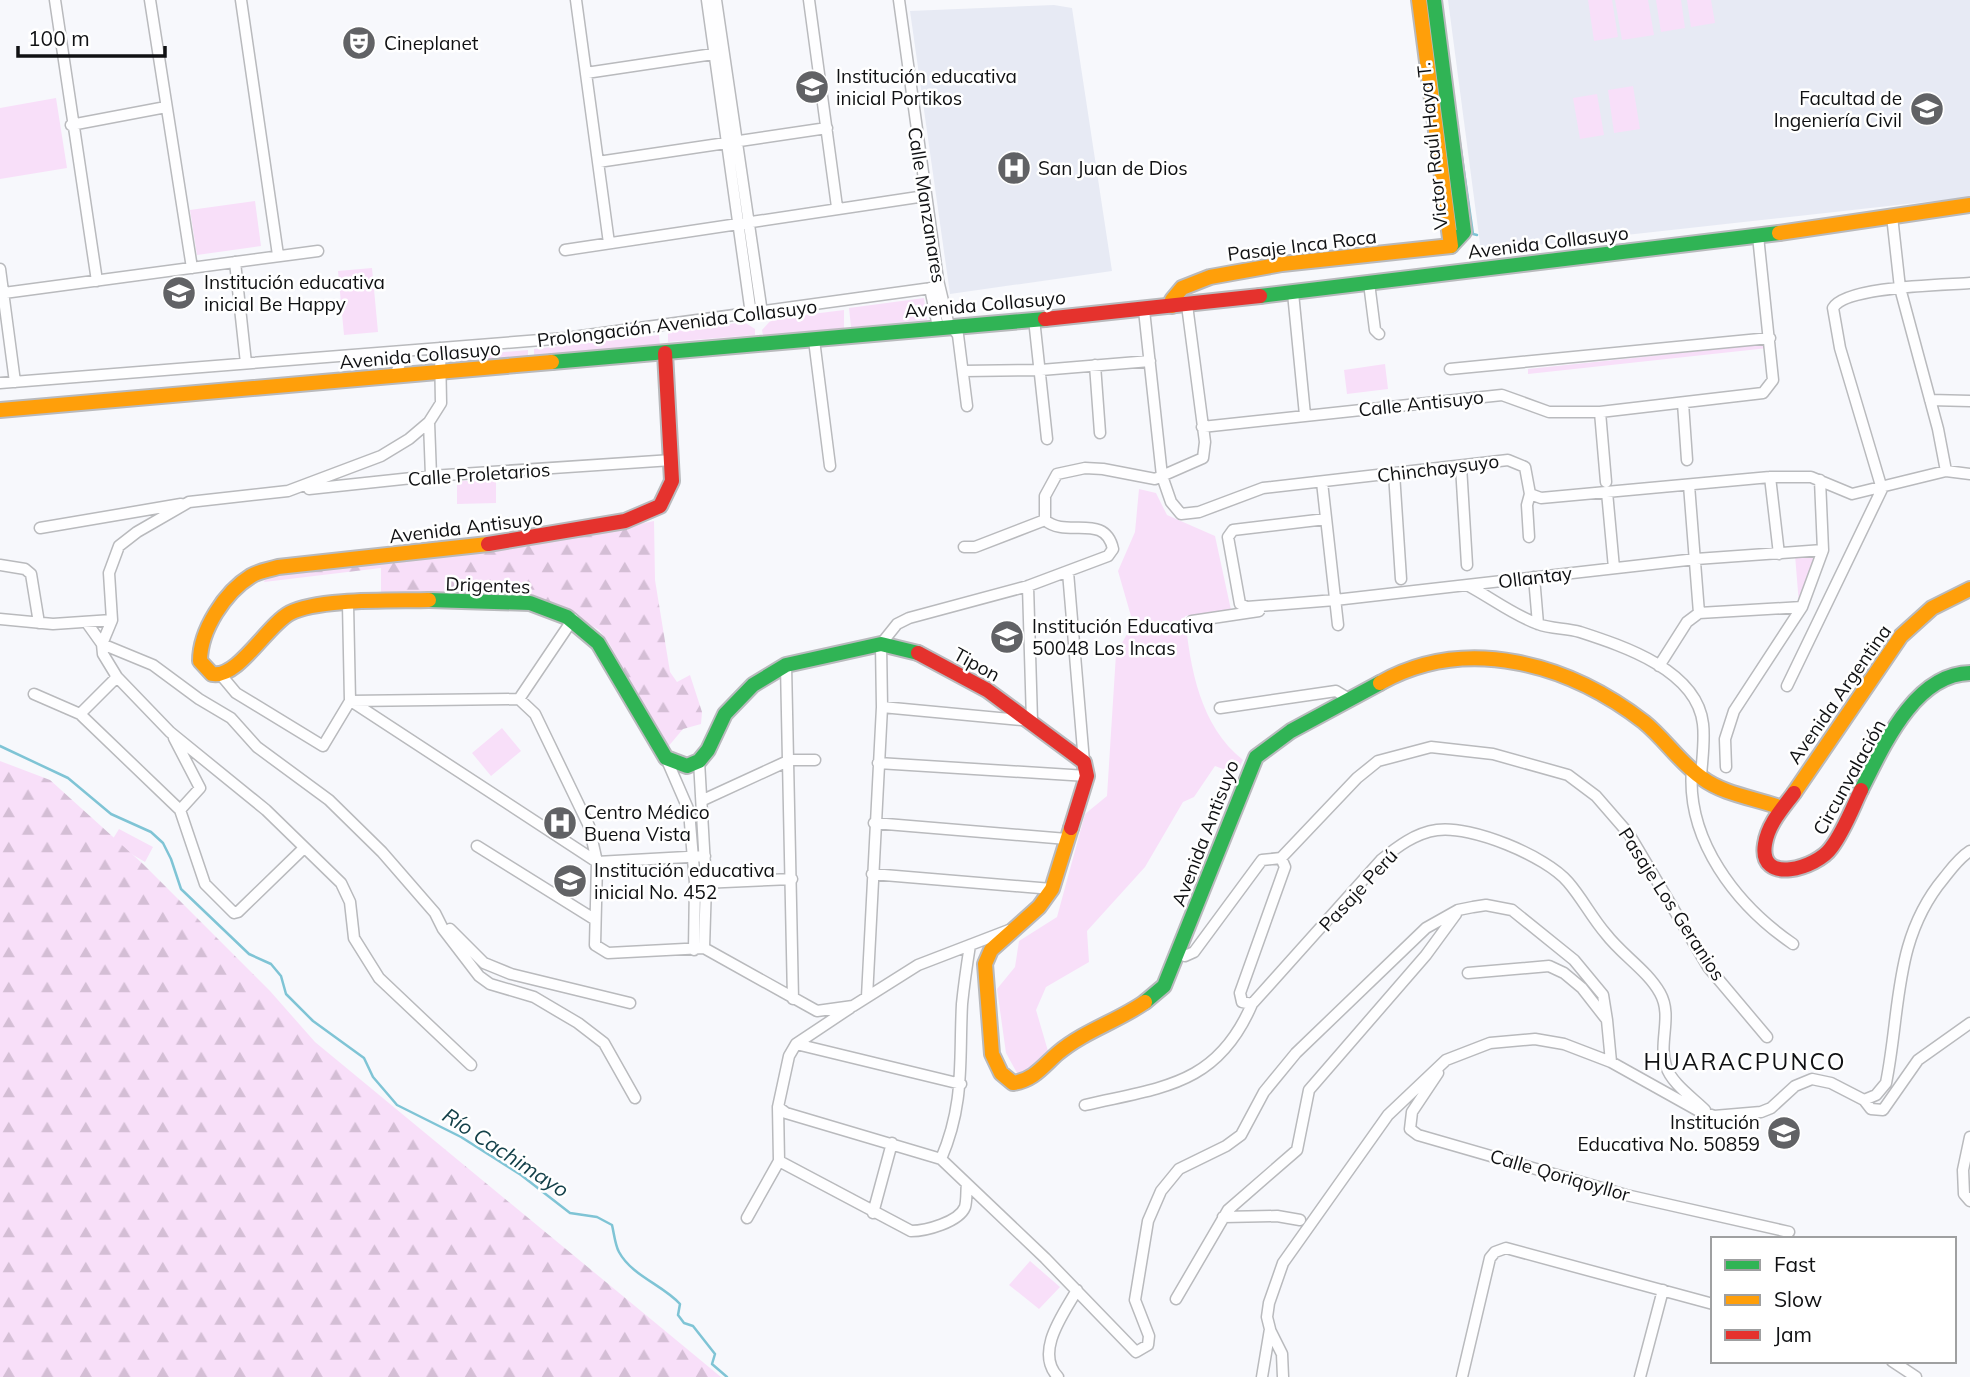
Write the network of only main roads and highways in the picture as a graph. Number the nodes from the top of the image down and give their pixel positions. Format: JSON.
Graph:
{"nodes":[{"id":1,"x":1419,"y":0,"type":"edge"},
{"id":2,"x":1434,"y":0,"type":"edge"},
{"id":3,"x":1448,"y":169,"type":"junction"},
{"id":4,"x":1970,"y":205,"type":"edge"},
{"id":5,"x":1451,"y":246,"type":"joint"},
{"id":6,"x":1172,"y":306,"type":"junction"},
{"id":7,"x":664,"y":353,"type":"junction"},
{"id":8,"x":0,"y":410,"type":"edge"},
{"id":9,"x":1970,"y":589,"type":"edge"},
{"id":10,"x":1970,"y":673,"type":"edge"},
{"id":11,"x":221,"y":675,"type":"joint"},
{"id":12,"x":699,"y":761,"type":"joint"},
{"id":13,"x":1782,"y":808,"type":"junction"},
{"id":14,"x":1017,"y":927,"type":"joint"}],
"edges":[{"from":1,"to":3,"type":"main road","name":"Victor Raúl Haya T."},
{"from":2,"to":3,"type":"main road","name":"Victor Raúl Haya T."},
{"from":3,"to":5,"type":"main road","name":"Victor Raúl Haya T."},
{"from":4,"to":6,"type":"main road","name":"Avenida Collasuyo"},
{"from":5,"to":6,"type":"main road","name":"Pasaje Inca Roca"},
{"from":6,"to":7,"type":"main road","name":"Avenida Collasuyo"},
{"from":7,"to":8,"type":"main road","name":"Avenida Collasuyo"},
{"from":7,"to":11,"type":"main road","name":"Avenida Antisuyo"},
{"from":9,"to":13,"type":"main road","name":"Avenida Argentina"},
{"from":10,"to":13,"type":"main road","name":"Circunvalación"},
{"from":11,"to":12,"type":"main road","name":"Drigentes"},
{"from":12,"to":14,"type":"main road","name":"Tipon"},
{"from":13,"to":14,"type":"main road","name":"Avenida Antisuyo"}]}
